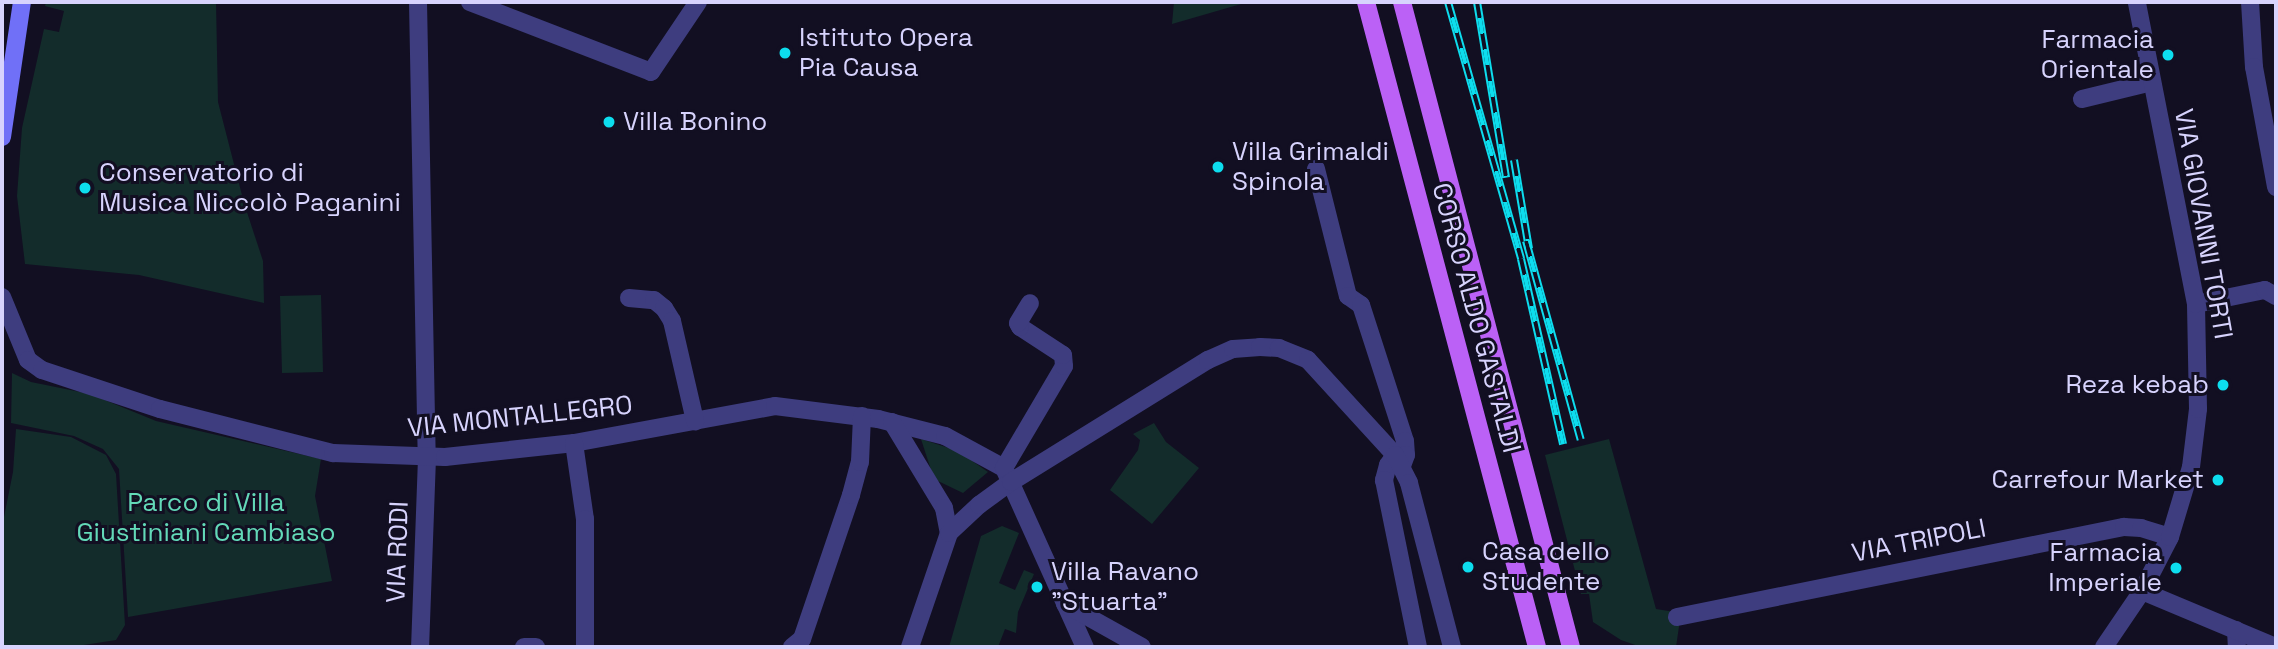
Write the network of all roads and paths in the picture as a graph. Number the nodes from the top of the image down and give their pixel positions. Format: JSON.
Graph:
{"nodes":[{"id":1,"x":22,"y":2,"type":"edge"},
{"id":2,"x":418,"y":2,"type":"edge"},
{"id":3,"x":470,"y":2,"type":"edge"},
{"id":4,"x":698,"y":2,"type":"edge"},
{"id":5,"x":1366,"y":2,"type":"edge"},
{"id":6,"x":1402,"y":2,"type":"edge"},
{"id":7,"x":2137,"y":2,"type":"edge"},
{"id":8,"x":2250,"y":2,"type":"edge"},
{"id":9,"x":2152,"y":82,"type":"junction"},
{"id":10,"x":2082,"y":99,"type":"dead end"},
{"id":11,"x":2,"y":137,"type":"edge"},
{"id":12,"x":1316,"y":169,"type":"dead end"},
{"id":13,"x":2276,"y":187,"type":"edge"},
{"id":14,"x":2271,"y":293,"type":"edge"},
{"id":15,"x":2,"y":297,"type":"edge"},
{"id":16,"x":629,"y":298,"type":"dead end"},
{"id":17,"x":1030,"y":303,"type":"dead end"},
{"id":18,"x":2196,"y":304,"type":"junction"},
{"id":19,"x":862,"y":416,"type":"junction"},
{"id":20,"x":695,"y":421,"type":"junction"},
{"id":21,"x":892,"y":422,"type":"junction"},
{"id":22,"x":574,"y":443,"type":"junction"},
{"id":23,"x":427,"y":458,"type":"junction"},
{"id":24,"x":1399,"y":461,"type":"junction"},
{"id":25,"x":1007,"y":475,"type":"junction"},
{"id":26,"x":949,"y":533,"type":"junction"},
{"id":27,"x":2170,"y":537,"type":"junction"},
{"id":28,"x":2142,"y":591,"type":"junction"},
{"id":29,"x":1065,"y":604,"type":"junction"},
{"id":30,"x":1677,"y":617,"type":"dead end"},
{"id":31,"x":2237,"y":639,"type":"edge"},
{"id":32,"x":420,"y":647,"type":"edge"},
{"id":33,"x":524,"y":647,"type":"edge"},
{"id":34,"x":536,"y":647,"type":"edge"},
{"id":35,"x":585,"y":647,"type":"edge"},
{"id":36,"x":792,"y":647,"type":"edge"},
{"id":37,"x":910,"y":647,"type":"edge"},
{"id":38,"x":1086,"y":647,"type":"edge"},
{"id":39,"x":1142,"y":647,"type":"edge"},
{"id":40,"x":1418,"y":647,"type":"edge"},
{"id":41,"x":1452,"y":647,"type":"edge"},
{"id":42,"x":1537,"y":647,"type":"edge"},
{"id":43,"x":1571,"y":647,"type":"edge"},
{"id":44,"x":2104,"y":647,"type":"edge"},
{"id":45,"x":2276,"y":647,"type":"edge"}],
"edges":[{"from":1,"to":11,"type":"main road"},
{"from":2,"to":23,"type":"street","name":"VIA RODI"},
{"from":3,"to":4,"type":"street"},
{"from":5,"to":42,"type":"main road","name":"CORSO ALDO GASTALDI"},
{"from":6,"to":43,"type":"main road","name":"CORSO ALDO GASTALDI"},
{"from":7,"to":9,"type":"street","name":"VIA GIOVANNI TORTI"},
{"from":8,"to":13,"type":"street"},
{"from":9,"to":10,"type":"street","name":"VIA GIOVANNI TORTI"},
{"from":9,"to":18,"type":"street","name":"VIA GIOVANNI TORTI"},
{"from":12,"to":24,"type":"street"},
{"from":14,"to":18,"type":"street"},
{"from":15,"to":23,"type":"street","name":"VIA MONTALLEGRO"},
{"from":16,"to":20,"type":"street"},
{"from":17,"to":25,"type":"street"},
{"from":18,"to":27,"type":"street","name":"VIA GIOVANNI TORTI"},
{"from":19,"to":20,"type":"street","name":"VIA MONTALLEGRO"},
{"from":19,"to":21,"type":"street","name":"VIA MONTALLEGRO"},
{"from":19,"to":36,"type":"street"},
{"from":20,"to":22,"type":"street","name":"VIA MONTALLEGRO"},
{"from":21,"to":25,"type":"street","name":"VIA MONTALLEGRO"},
{"from":21,"to":26,"type":"street"},
{"from":22,"to":23,"type":"street","name":"VIA MONTALLEGRO"},
{"from":22,"to":35,"type":"street"},
{"from":23,"to":32,"type":"street","name":"VIA RODI"},
{"from":24,"to":25,"type":"street"},
{"from":24,"to":40,"type":"street"},
{"from":24,"to":41,"type":"street"},
{"from":25,"to":26,"type":"street"},
{"from":25,"to":29,"type":"street"},
{"from":26,"to":37,"type":"street"},
{"from":27,"to":28,"type":"street","name":"VIA GIOVANNI TORTI"},
{"from":27,"to":30,"type":"street","name":"VIA TRIPOLI"},
{"from":28,"to":31,"type":"street"},
{"from":28,"to":44,"type":"street","name":"VIA GIOVANNI TORTI"},
{"from":29,"to":38,"type":"street"},
{"from":29,"to":39,"type":"street"},
{"from":31,"to":45,"type":"street"},
{"from":33,"to":34,"type":"street"}]}
